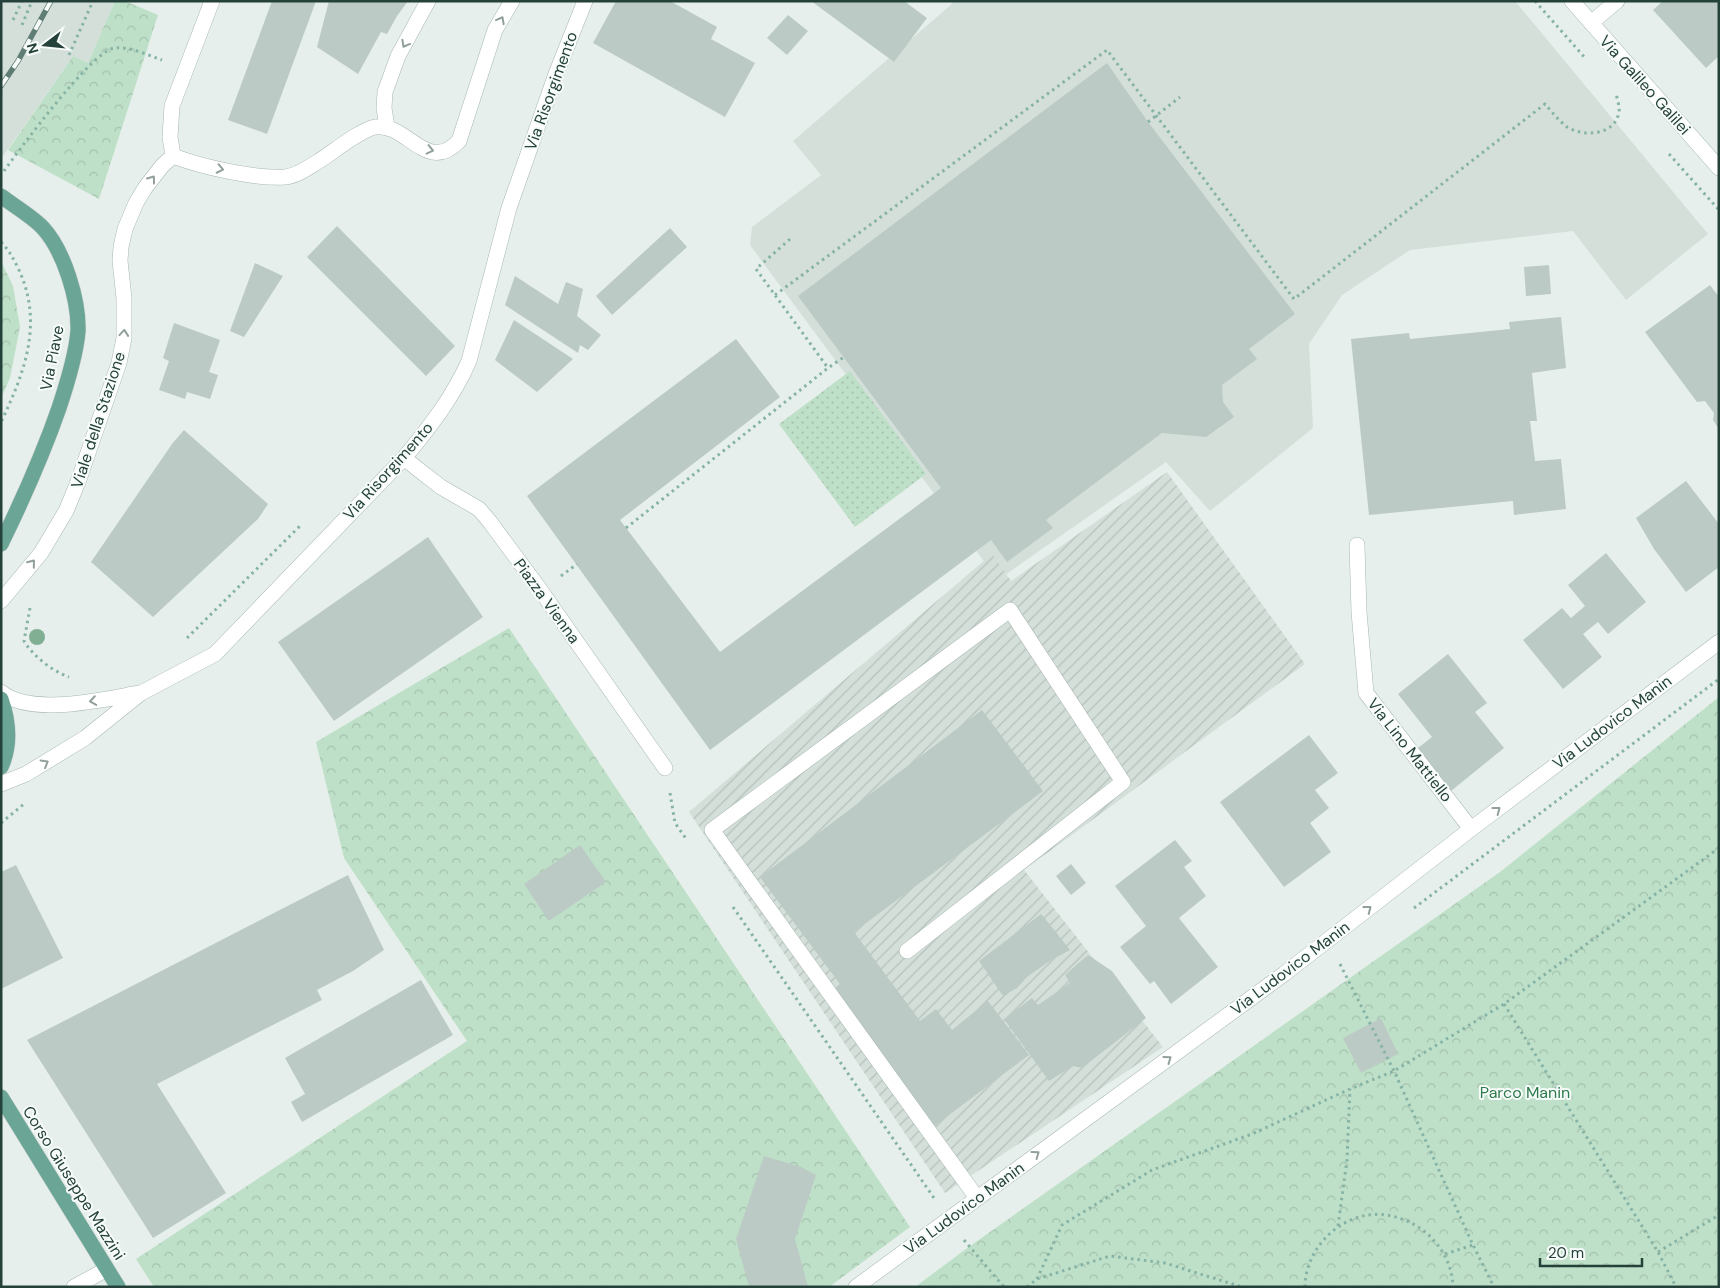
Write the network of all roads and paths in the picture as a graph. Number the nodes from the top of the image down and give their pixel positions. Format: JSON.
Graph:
{"nodes":[{"id":1,"x":22,"y":1,"type":"edge"},
{"id":2,"x":32,"y":1,"type":"edge"},
{"id":3,"x":93,"y":1,"type":"edge"},
{"id":4,"x":212,"y":1,"type":"edge"},
{"id":5,"x":428,"y":1,"type":"edge"},
{"id":6,"x":512,"y":1,"type":"edge"},
{"id":7,"x":585,"y":1,"type":"edge"},
{"id":8,"x":1572,"y":1,"type":"edge"},
{"id":9,"x":1616,"y":1,"type":"edge"},
{"id":10,"x":13,"y":20,"type":"dead end"},
{"id":11,"x":1591,"y":23,"type":"junction"},
{"id":12,"x":22,"y":24,"type":"dead end"},
{"id":13,"x":69,"y":54,"type":"dead end"},
{"id":14,"x":186,"y":69,"type":"junction"},
{"id":15,"x":1616,"y":93,"type":"dead end"},
{"id":16,"x":1180,"y":97,"type":"dead end"},
{"id":17,"x":1156,"y":115,"type":"junction"},
{"id":18,"x":1148,"y":122,"type":"dead end"},
{"id":19,"x":387,"y":127,"type":"junction"},
{"id":20,"x":173,"y":156,"type":"junction"},
{"id":21,"x":9,"y":164,"type":"dead end"},
{"id":22,"x":1719,"y":168,"type":"edge"},
{"id":23,"x":1685,"y":172,"type":"dead end"},
{"id":24,"x":1,"y":196,"type":"edge"},
{"id":25,"x":1719,"y":210,"type":"edge"},
{"id":26,"x":790,"y":239,"type":"dead end"},
{"id":27,"x":1,"y":242,"type":"edge"},
{"id":28,"x":775,"y":295,"type":"junction"},
{"id":29,"x":844,"y":357,"type":"dead end"},
{"id":30,"x":828,"y":368,"type":"junction"},
{"id":31,"x":2,"y":417,"type":"edge"},
{"id":32,"x":1,"y":422,"type":"edge"},
{"id":33,"x":404,"y":458,"type":"junction"},
{"id":34,"x":306,"y":519,"type":"dead end"},
{"id":35,"x":626,"y":528,"type":"dead end"},
{"id":36,"x":1,"y":544,"type":"edge"},
{"id":37,"x":1357,"y":544,"type":"dead end"},
{"id":38,"x":1,"y":601,"type":"edge"},
{"id":39,"x":32,"y":602,"type":"dead end"},
{"id":40,"x":1719,"y":642,"type":"edge"},
{"id":41,"x":181,"y":644,"type":"dead end"},
{"id":42,"x":76,"y":676,"type":"dead end"},
{"id":43,"x":1,"y":692,"type":"edge"},
{"id":44,"x":141,"y":693,"type":"junction"},
{"id":45,"x":1,"y":699,"type":"edge"},
{"id":46,"x":1,"y":767,"type":"edge"},
{"id":47,"x":665,"y":768,"type":"joint"},
{"id":48,"x":1,"y":784,"type":"edge"},
{"id":49,"x":27,"y":802,"type":"dead end"},
{"id":50,"x":1,"y":823,"type":"edge"},
{"id":51,"x":1471,"y":829,"type":"junction"},
{"id":52,"x":692,"y":847,"type":"dead end"},
{"id":53,"x":1719,"y":848,"type":"edge"},
{"id":54,"x":731,"y":905,"type":"dead end"},
{"id":55,"x":907,"y":951,"type":"dead end"},
{"id":56,"x":1340,"y":964,"type":"dead end"},
{"id":57,"x":1504,"y":1004,"type":"junction"},
{"id":58,"x":1394,"y":1071,"type":"junction"},
{"id":59,"x":1350,"y":1089,"type":"junction"},
{"id":60,"x":1,"y":1098,"type":"edge"},
{"id":61,"x":977,"y":1198,"type":"junction"},
{"id":62,"x":939,"y":1205,"type":"dead end"},
{"id":63,"x":1719,"y":1214,"type":"edge"},
{"id":64,"x":1338,"y":1226,"type":"junction"},
{"id":65,"x":961,"y":1235,"type":"dead end"},
{"id":66,"x":1473,"y":1245,"type":"junction"},
{"id":67,"x":1658,"y":1252,"type":"junction"},
{"id":68,"x":1445,"y":1254,"type":"junction"},
{"id":69,"x":106,"y":1269,"type":"junction"},
{"id":70,"x":1037,"y":1279,"type":"junction"},
{"id":71,"x":74,"y":1287,"type":"edge"},
{"id":72,"x":118,"y":1287,"type":"edge"},
{"id":73,"x":856,"y":1287,"type":"edge"},
{"id":74,"x":1004,"y":1287,"type":"edge"},
{"id":75,"x":1027,"y":1287,"type":"edge"},
{"id":76,"x":1242,"y":1287,"type":"edge"},
{"id":77,"x":1305,"y":1287,"type":"edge"},
{"id":78,"x":1453,"y":1287,"type":"edge"},
{"id":79,"x":1494,"y":1287,"type":"edge"},
{"id":80,"x":1676,"y":1287,"type":"edge"}],
"edges":[{"from":1,"to":10,"type":"path"},
{"from":2,"to":12,"type":"path"},
{"from":3,"to":13,"type":"path"},
{"from":4,"to":14,"type":"street"},
{"from":5,"to":19,"type":"street","one_way":true},
{"from":19,"to":6,"type":"street","one_way":true},
{"from":7,"to":33,"type":"street","name":"Via Risorgimento"},
{"from":8,"to":11,"type":"street","name":"Via Galileo Galilei"},
{"from":9,"to":11,"type":"street"},
{"from":11,"to":22,"type":"street","name":"Via Galileo Galilei"},
{"from":14,"to":20,"type":"street"},
{"from":14,"to":21,"type":"path"},
{"from":15,"to":17,"type":"path"},
{"from":16,"to":17,"type":"path"},
{"from":17,"to":18,"type":"path"},
{"from":17,"to":28,"type":"path"},
{"from":20,"to":19,"type":"street","one_way":true},
{"from":38,"to":20,"type":"street","name":"Viale della Stazione","one_way":true},
{"from":23,"to":25,"type":"path"},
{"from":24,"to":36,"type":"main road","name":"Via Piave"},
{"from":26,"to":28,"type":"path"},
{"from":27,"to":31,"type":"path"},
{"from":28,"to":30,"type":"path"},
{"from":29,"to":30,"type":"path"},
{"from":30,"to":35,"type":"path"},
{"from":31,"to":32,"type":"path"},
{"from":33,"to":44,"type":"street","name":"Via Risorgimento"},
{"from":33,"to":47,"type":"street","name":"Piazza Vienna"},
{"from":34,"to":41,"type":"path"},
{"from":37,"to":51,"type":"street","name":"Via Lino Mattiello"},
{"from":39,"to":42,"type":"path"},
{"from":51,"to":40,"type":"street","name":"Via Ludovico Manin","one_way":true},
{"from":44,"to":43,"type":"street","one_way":true},
{"from":48,"to":44,"type":"street","one_way":true},
{"from":45,"to":46,"type":"main road"},
{"from":47,"to":52,"type":"path"},
{"from":49,"to":50,"type":"path"},
{"from":61,"to":51,"type":"street","name":"Via Ludovico Manin","one_way":true},
{"from":53,"to":57,"type":"path"},
{"from":54,"to":62,"type":"path"},
{"from":55,"to":61,"type":"street"},
{"from":56,"to":58,"type":"path"},
{"from":57,"to":58,"type":"path"},
{"from":57,"to":67,"type":"path"},
{"from":58,"to":59,"type":"path"},
{"from":58,"to":66,"type":"path"},
{"from":59,"to":64,"type":"path"},
{"from":59,"to":70,"type":"path"},
{"from":60,"to":69,"type":"main road","name":"Corso Giuseppe Mazzini"},
{"from":61,"to":73,"type":"street","name":"Via Ludovico Manin"},
{"from":63,"to":67,"type":"path"},
{"from":64,"to":68,"type":"path"},
{"from":64,"to":77,"type":"path"},
{"from":65,"to":74,"type":"path"},
{"from":66,"to":68,"type":"path"},
{"from":66,"to":79,"type":"path"},
{"from":67,"to":80,"type":"path"},
{"from":68,"to":78,"type":"path"},
{"from":69,"to":71,"type":"street"},
{"from":69,"to":72,"type":"main road","name":"Corso Giuseppe Mazzini"},
{"from":70,"to":75,"type":"path"},
{"from":70,"to":76,"type":"path"}]}
